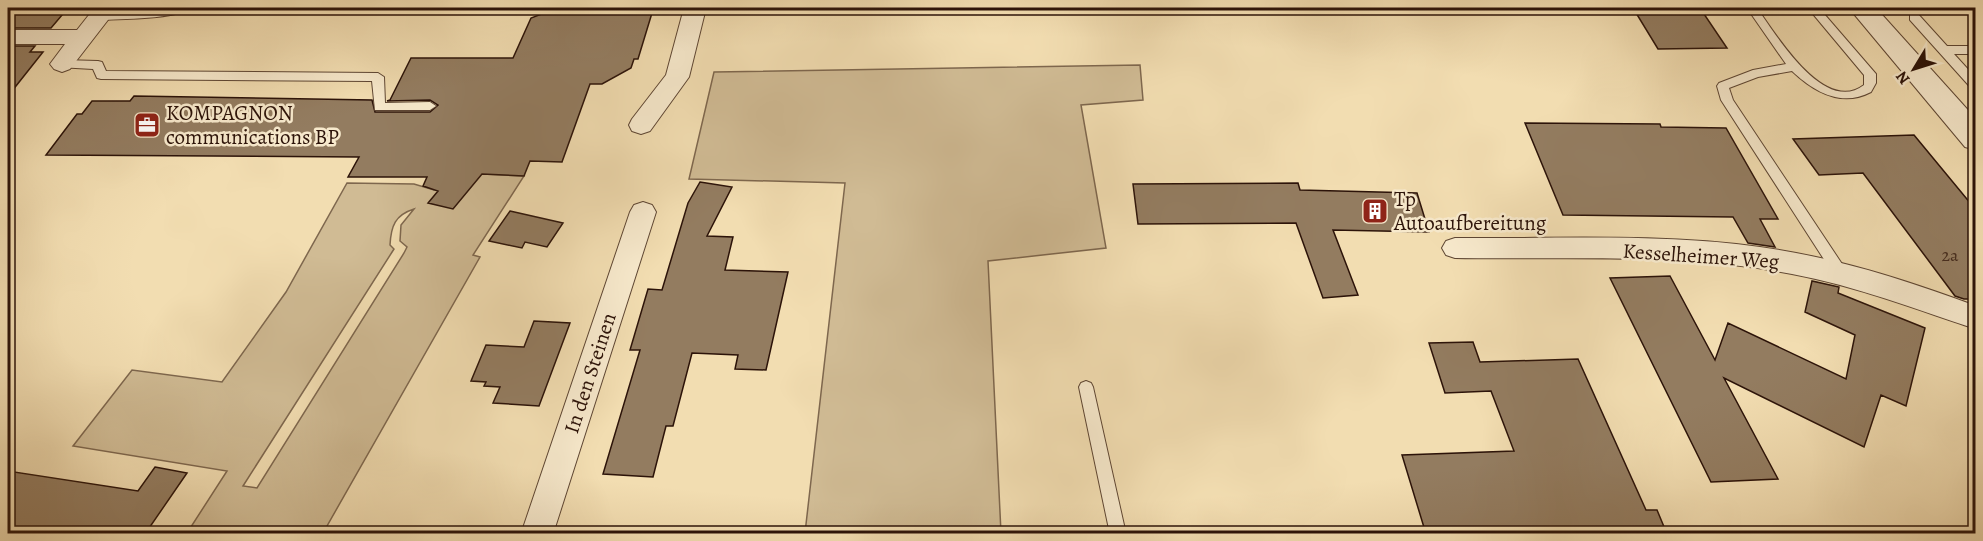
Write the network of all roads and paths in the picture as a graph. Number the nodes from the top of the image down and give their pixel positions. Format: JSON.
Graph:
{"nodes":[{"id":1,"x":186,"y":8,"type":"edge"},
{"id":2,"x":695,"y":8,"type":"edge"},
{"id":3,"x":1752,"y":8,"type":"edge"},
{"id":4,"x":1813,"y":8,"type":"edge"},
{"id":5,"x":1862,"y":8,"type":"edge"},
{"id":6,"x":100,"y":16,"type":"joint"},
{"id":7,"x":1914,"y":17,"type":"dead end"},
{"id":8,"x":8,"y":37,"type":"edge"},
{"id":9,"x":83,"y":37,"type":"junction"},
{"id":10,"x":1944,"y":50,"type":"junction"},
{"id":11,"x":1976,"y":50,"type":"edge"},
{"id":12,"x":62,"y":64,"type":"joint"},
{"id":13,"x":1794,"y":67,"type":"junction"},
{"id":14,"x":1976,"y":86,"type":"edge"},
{"id":15,"x":430,"y":106,"type":"dead end"},
{"id":16,"x":641,"y":125,"type":"dead end"},
{"id":17,"x":1976,"y":139,"type":"edge"},
{"id":18,"x":643,"y":212,"type":"dead end"},
{"id":19,"x":1455,"y":248,"type":"dead end"},
{"id":20,"x":1841,"y":274,"type":"junction"},
{"id":21,"x":1976,"y":318,"type":"edge"},
{"id":22,"x":1086,"y":387,"type":"dead end"},
{"id":23,"x":537,"y":534,"type":"edge"},
{"id":24,"x":1118,"y":534,"type":"edge"}],
"edges":[{"from":1,"to":6,"type":"lane"},
{"from":2,"to":16,"type":"street"},
{"from":3,"to":13,"type":"lane"},
{"from":4,"to":13,"type":"lane"},
{"from":5,"to":17,"type":"street"},
{"from":6,"to":9,"type":"street"},
{"from":7,"to":10,"type":"lane"},
{"from":8,"to":9,"type":"street"},
{"from":9,"to":12,"type":"street"},
{"from":10,"to":11,"type":"lane"},
{"from":10,"to":14,"type":"lane"},
{"from":12,"to":15,"type":"lane"},
{"from":13,"to":20,"type":"lane"},
{"from":18,"to":23,"type":"street","name":"In den Steinen"},
{"from":19,"to":20,"type":"street","name":"Kesselheimer Weg"},
{"from":20,"to":21,"type":"street","name":"Kesselheimer Weg"},
{"from":22,"to":24,"type":"lane"}]}
